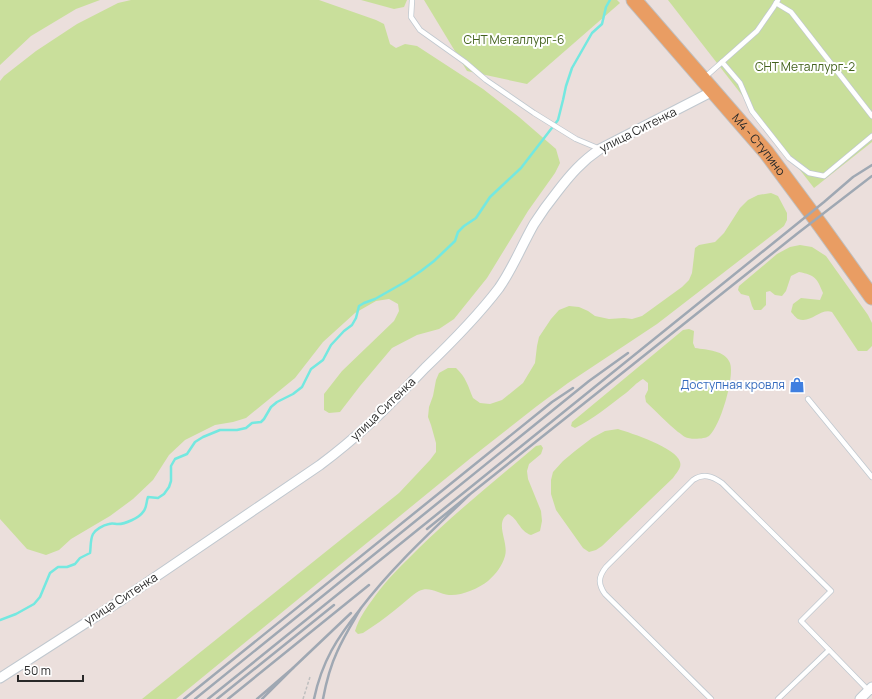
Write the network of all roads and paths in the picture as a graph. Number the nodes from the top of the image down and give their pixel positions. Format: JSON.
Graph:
{"nodes":[{"id":1,"x":412,"y":0,"type":"edge"},
{"id":2,"x":634,"y":0,"type":"edge"},
{"id":3,"x":777,"y":1,"type":"edge"},
{"id":4,"x":722,"y":62,"type":"junction"},
{"id":5,"x":702,"y":79,"type":"junction"},
{"id":6,"x":713,"y":91,"type":"junction"},
{"id":7,"x":872,"y":116,"type":"edge"},
{"id":8,"x":872,"y":136,"type":"edge"},
{"id":9,"x":600,"y":149,"type":"junction"},
{"id":10,"x":872,"y":297,"type":"edge"},
{"id":11,"x":808,"y":399,"type":"dead end"},
{"id":12,"x":872,"y":477,"type":"edge"},
{"id":13,"x":829,"y":650,"type":"junction"},
{"id":14,"x":310,"y":677,"type":"dead end"},
{"id":15,"x":0,"y":678,"type":"edge"},
{"id":16,"x":870,"y":689,"type":"edge"},
{"id":17,"x":303,"y":699,"type":"edge"},
{"id":18,"x":711,"y":699,"type":"edge"},
{"id":19,"x":778,"y":699,"type":"edge"},
{"id":20,"x":860,"y":699,"type":"edge"}],
"edges":[{"from":1,"to":9,"type":"lane"},
{"from":2,"to":5,"type":"main road","name":"М4 - Ступино"},
{"from":3,"to":4,"type":"lane"},
{"from":3,"to":7,"type":"lane"},
{"from":4,"to":5,"type":"lane"},
{"from":4,"to":8,"type":"lane"},
{"from":5,"to":6,"type":"main road","name":"М4 - Ступино"},
{"from":6,"to":9,"type":"street","name":"улица Ситенка"},
{"from":6,"to":10,"type":"main road","name":"М4 - Ступино"},
{"from":9,"to":15,"type":"street","name":"улица Ситенка"},
{"from":11,"to":12,"type":"lane"},
{"from":13,"to":16,"type":"lane"},
{"from":13,"to":18,"type":"lane"},
{"from":13,"to":19,"type":"lane"},
{"from":14,"to":17,"type":"path"},
{"from":16,"to":20,"type":"street"}]}
